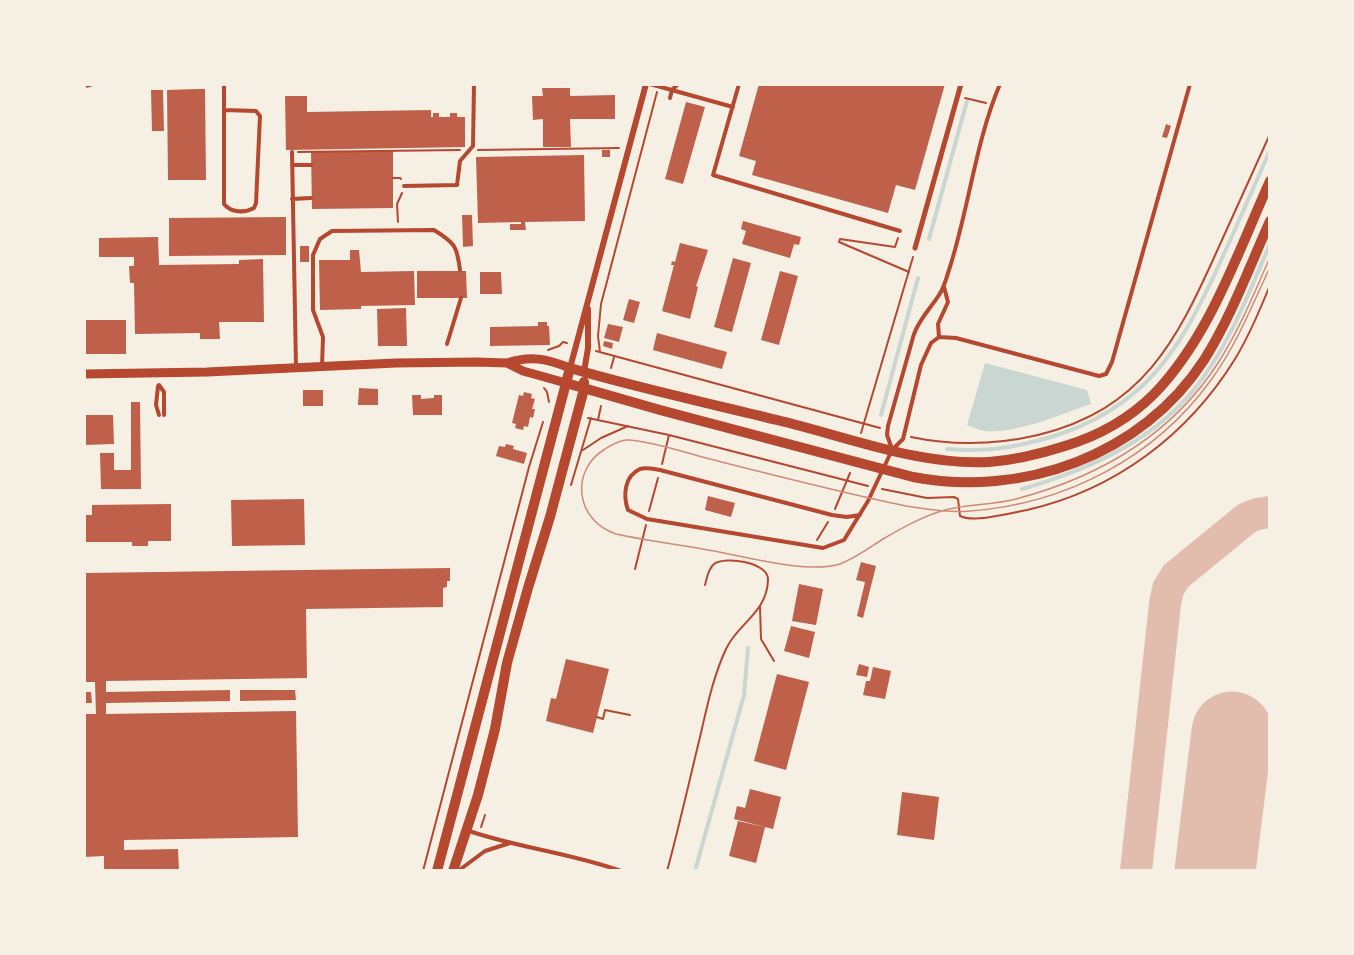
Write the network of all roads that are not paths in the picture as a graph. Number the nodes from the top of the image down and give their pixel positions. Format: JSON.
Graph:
{"nodes":[{"id":1,"x":90,"y":84,"type":"edge"},
{"id":2,"x":147,"y":84,"type":"edge"},
{"id":3,"x":189,"y":84,"type":"edge"},
{"id":4,"x":224,"y":84,"type":"edge"},
{"id":5,"x":474,"y":84,"type":"edge"},
{"id":6,"x":648,"y":84,"type":"edge"},
{"id":7,"x":678,"y":84,"type":"edge"},
{"id":8,"x":740,"y":84,"type":"edge"},
{"id":9,"x":961,"y":84,"type":"edge"},
{"id":10,"x":1000,"y":84,"type":"edge"},
{"id":11,"x":1190,"y":84,"type":"edge"},
{"id":12,"x":84,"y":85,"type":"edge"},
{"id":13,"x":672,"y":90,"type":"junction"},
{"id":14,"x":670,"y":98,"type":"dead end"},
{"id":15,"x":733,"y":107,"type":"junction"},
{"id":16,"x":224,"y":110,"type":"junction"},
{"id":17,"x":293,"y":152,"type":"road end"},
{"id":18,"x":292,"y":165,"type":"junction"},
{"id":19,"x":311,"y":165,"type":"dead end"},
{"id":20,"x":1270,"y":181,"type":"edge"},
{"id":21,"x":404,"y":186,"type":"road end"},
{"id":22,"x":311,"y":198,"type":"dead end"},
{"id":23,"x":292,"y":199,"type":"junction"},
{"id":24,"x":1270,"y":221,"type":"edge"},
{"id":25,"x":900,"y":231,"type":"road end"},
{"id":26,"x":915,"y":248,"type":"dead end"},
{"id":27,"x":460,"y":270,"type":"dead end"},
{"id":28,"x":944,"y":286,"type":"junction"},
{"id":29,"x":461,"y":298,"type":"dead end"},
{"id":30,"x":588,"y":302,"type":"junction"},
{"id":31,"x":939,"y":337,"type":"junction"},
{"id":32,"x":447,"y":344,"type":"dead end"},
{"id":33,"x":507,"y":363,"type":"junction"},
{"id":34,"x":296,"y":368,"type":"junction"},
{"id":35,"x":322,"y":368,"type":"junction"},
{"id":36,"x":570,"y":368,"type":"junction"},
{"id":37,"x":584,"y":372,"type":"junction"},
{"id":38,"x":84,"y":374,"type":"edge"},
{"id":39,"x":566,"y":383,"type":"junction"},
{"id":40,"x":584,"y":389,"type":"junction"},
{"id":41,"x":161,"y":415,"type":"joint"},
{"id":42,"x":892,"y":450,"type":"junction"},
{"id":43,"x":884,"y":469,"type":"junction"},
{"id":44,"x":860,"y":515,"type":"junction"},
{"id":45,"x":449,"y":825,"type":"junction"},
{"id":46,"x":466,"y":830,"type":"junction"},
{"id":47,"x":511,"y":843,"type":"junction"},
{"id":48,"x":437,"y":871,"type":"edge"},
{"id":49,"x":453,"y":871,"type":"edge"},
{"id":50,"x":458,"y":871,"type":"edge"},
{"id":51,"x":621,"y":871,"type":"edge"}],
"edges":[{"from":1,"to":12,"type":"street"},
{"from":2,"to":3,"type":"lane"},
{"from":4,"to":16,"type":"lane"},
{"from":5,"to":21,"type":"lane"},
{"from":6,"to":13,"type":"lane"},
{"from":6,"to":30,"type":"street"},
{"from":7,"to":13,"type":"lane"},
{"from":8,"to":15,"type":"lane"},
{"from":9,"to":26,"type":"street"},
{"from":10,"to":28,"type":"lane"},
{"from":11,"to":31,"type":"lane"},
{"from":13,"to":14,"type":"lane"},
{"from":13,"to":15,"type":"lane"},
{"from":15,"to":25,"type":"lane"},
{"from":16,"to":16,"type":"lane"},
{"from":17,"to":18,"type":"lane"},
{"from":18,"to":19,"type":"lane"},
{"from":18,"to":23,"type":"lane"},
{"from":20,"to":42,"type":"main road"},
{"from":22,"to":23,"type":"lane"},
{"from":23,"to":34,"type":"lane"},
{"from":24,"to":43,"type":"main road"},
{"from":27,"to":35,"type":"lane"},
{"from":28,"to":31,"type":"lane"},
{"from":28,"to":42,"type":"lane"},
{"from":29,"to":32,"type":"lane"},
{"from":30,"to":36,"type":"street"},
{"from":30,"to":37,"type":"street"},
{"from":31,"to":42,"type":"lane"},
{"from":33,"to":35,"type":"street"},
{"from":33,"to":36,"type":"street"},
{"from":33,"to":39,"type":"street"},
{"from":34,"to":35,"type":"street"},
{"from":34,"to":38,"type":"street"},
{"from":36,"to":37,"type":"main road"},
{"from":36,"to":39,"type":"main road"},
{"from":37,"to":40,"type":"main road"},
{"from":37,"to":42,"type":"main road"},
{"from":39,"to":40,"type":"main road"},
{"from":39,"to":45,"type":"main road"},
{"from":40,"to":43,"type":"main road"},
{"from":40,"to":46,"type":"main road"},
{"from":41,"to":41,"type":"lane"},
{"from":42,"to":43,"type":"lane"},
{"from":43,"to":44,"type":"lane"},
{"from":44,"to":44,"type":"lane"},
{"from":45,"to":46,"type":"main road"},
{"from":45,"to":48,"type":"main road"},
{"from":46,"to":47,"type":"lane"},
{"from":46,"to":49,"type":"main road"},
{"from":47,"to":50,"type":"lane"},
{"from":47,"to":51,"type":"lane"}]}
